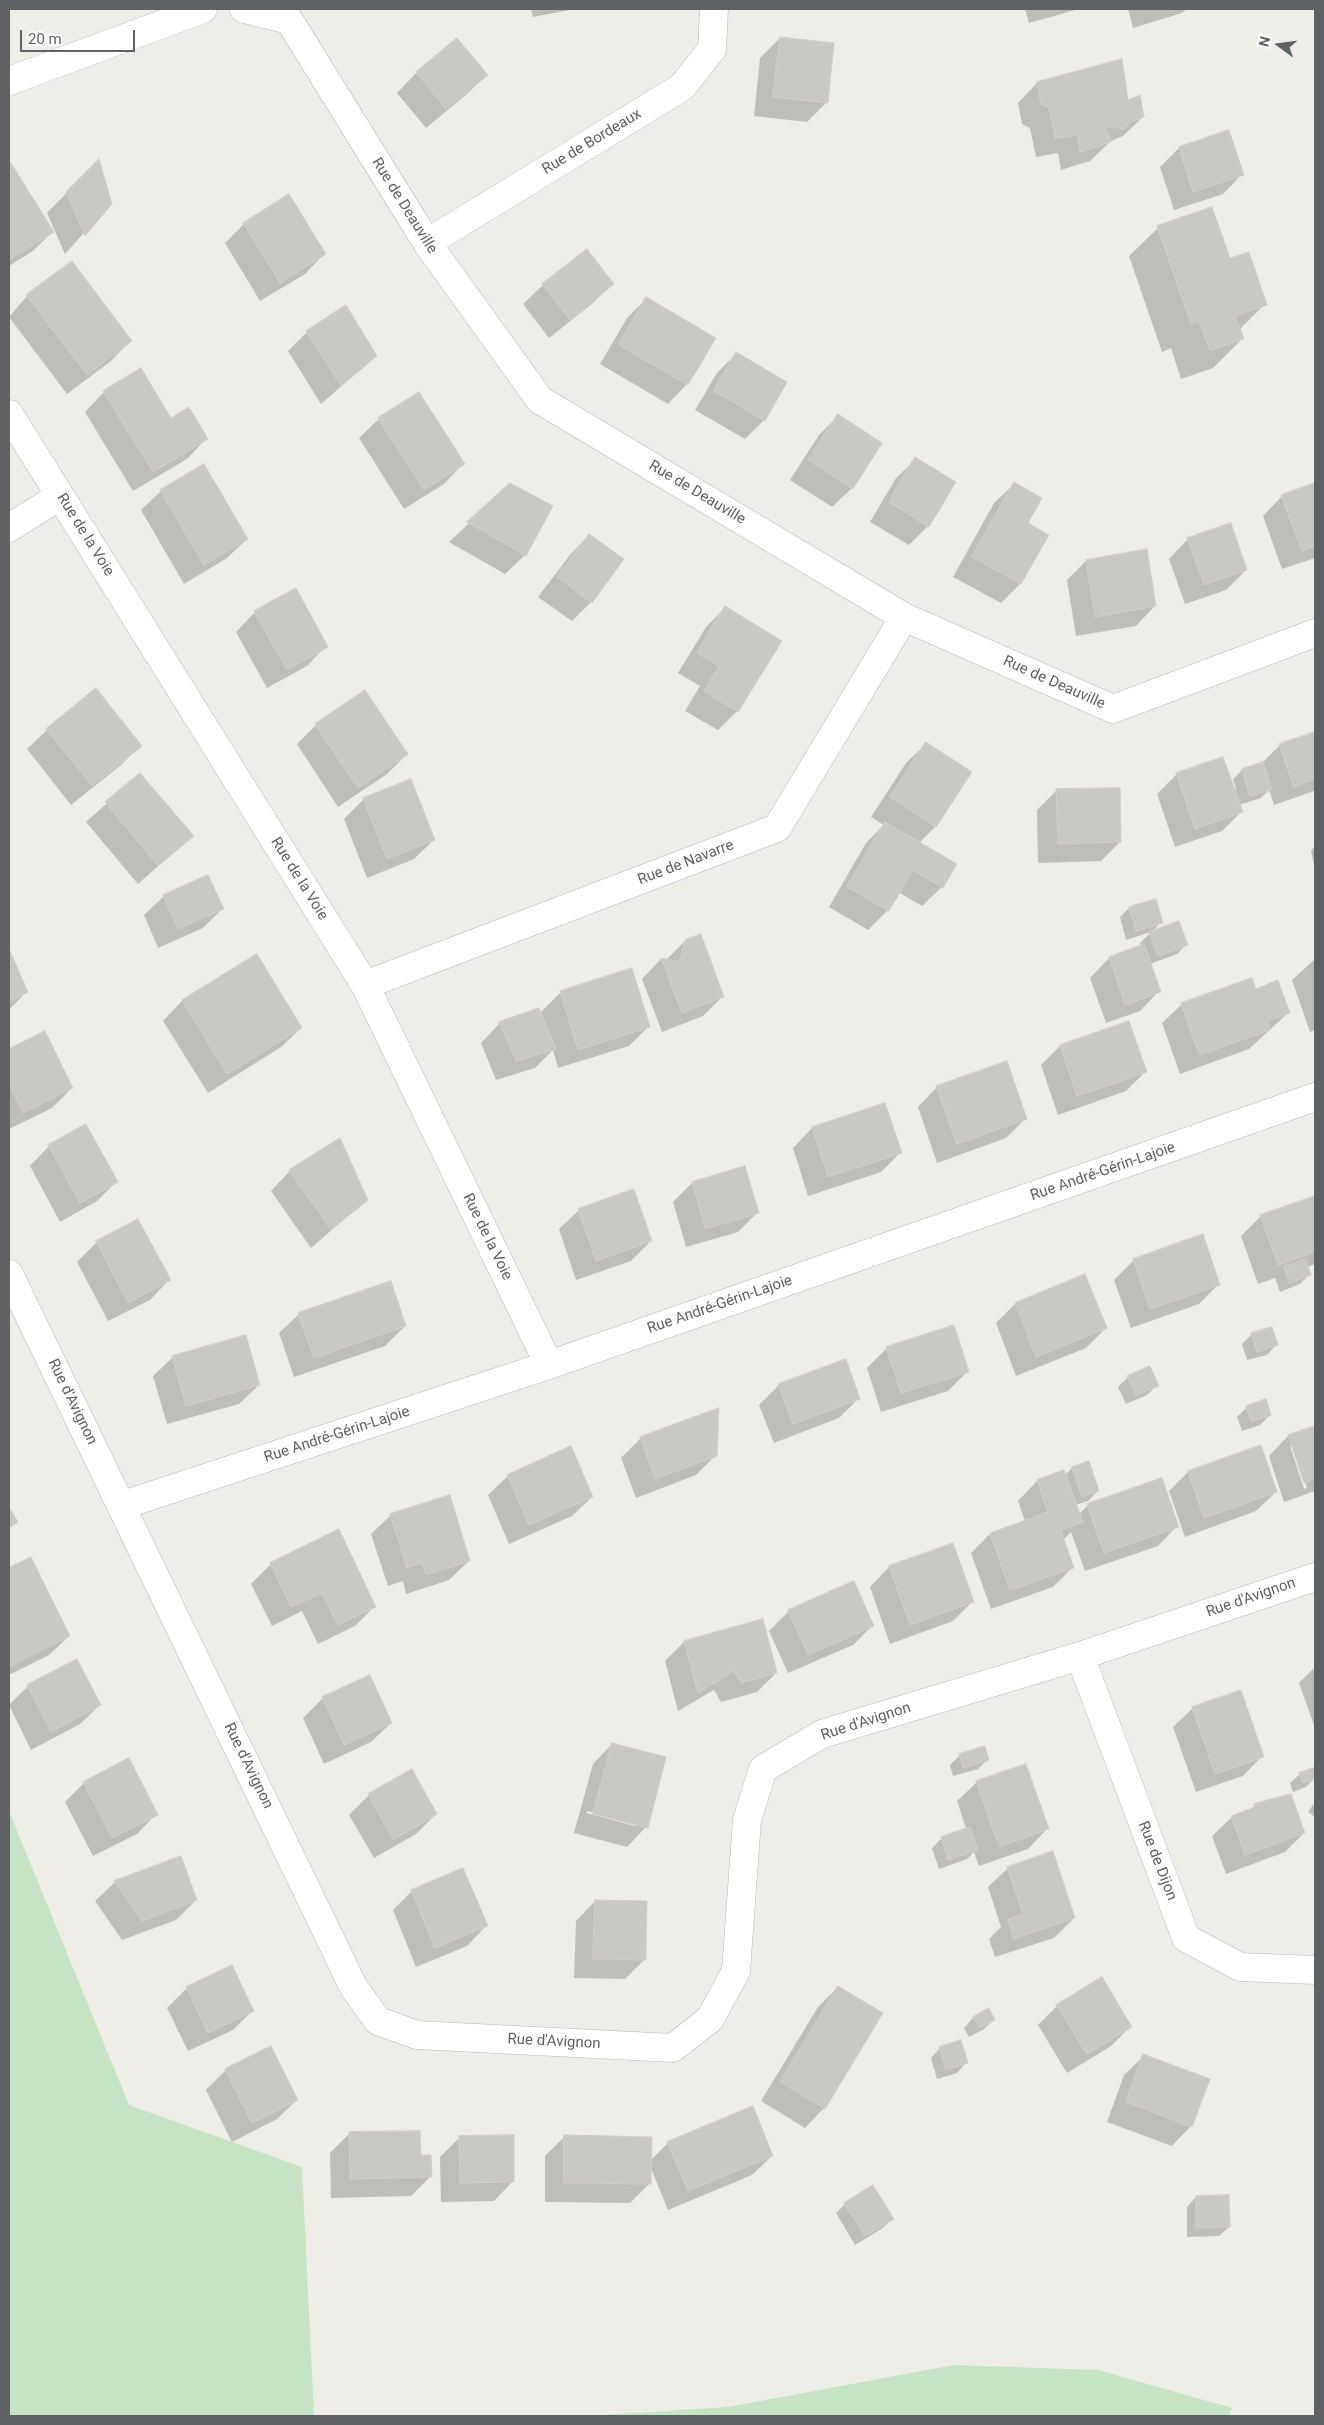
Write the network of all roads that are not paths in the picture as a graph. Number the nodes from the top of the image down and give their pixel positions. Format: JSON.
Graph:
{"nodes":[{"id":1,"x":203,"y":9,"type":"edge"},
{"id":2,"x":244,"y":9,"type":"edge"},
{"id":3,"x":714,"y":9,"type":"edge"},
{"id":4,"x":9,"y":81,"type":"edge"},
{"id":5,"x":427,"y":243,"type":"junction"},
{"id":6,"x":9,"y":414,"type":"edge"},
{"id":7,"x":60,"y":496,"type":"junction"},
{"id":8,"x":9,"y":528,"type":"edge"},
{"id":9,"x":904,"y":617,"type":"junction"},
{"id":10,"x":1315,"y":633,"type":"edge"},
{"id":11,"x":365,"y":985,"type":"junction"},
{"id":12,"x":1315,"y":1097,"type":"edge"},
{"id":13,"x":9,"y":1274,"type":"edge"},
{"id":14,"x":549,"y":1365,"type":"junction"},
{"id":15,"x":122,"y":1505,"type":"junction"},
{"id":16,"x":1315,"y":1577,"type":"edge"},
{"id":17,"x":1080,"y":1656,"type":"junction"},
{"id":18,"x":1315,"y":1970,"type":"edge"}],
"edges":[{"from":1,"to":4,"type":"street"},
{"from":2,"to":5,"type":"street","name":"Rue de Deauville"},
{"from":3,"to":5,"type":"street","name":"Rue de Bordeaux"},
{"from":5,"to":9,"type":"street","name":"Rue de Deauville"},
{"from":6,"to":7,"type":"street","name":"Rue de la Voie"},
{"from":7,"to":8,"type":"street"},
{"from":7,"to":11,"type":"street","name":"Rue de la Voie"},
{"from":9,"to":10,"type":"street","name":"Rue de Deauville"},
{"from":9,"to":11,"type":"street","name":"Rue de Navarre"},
{"from":11,"to":14,"type":"street","name":"Rue de la Voie"},
{"from":12,"to":14,"type":"street","name":"Rue André-Gérin-Lajoie"},
{"from":13,"to":15,"type":"street","name":"Rue d'Avignon"},
{"from":14,"to":15,"type":"street","name":"Rue André-Gérin-Lajoie"},
{"from":15,"to":17,"type":"street","name":"Rue d'Avignon"},
{"from":16,"to":17,"type":"street","name":"Rue d'Avignon"},
{"from":17,"to":18,"type":"street","name":"Rue de Dijon"}]}
